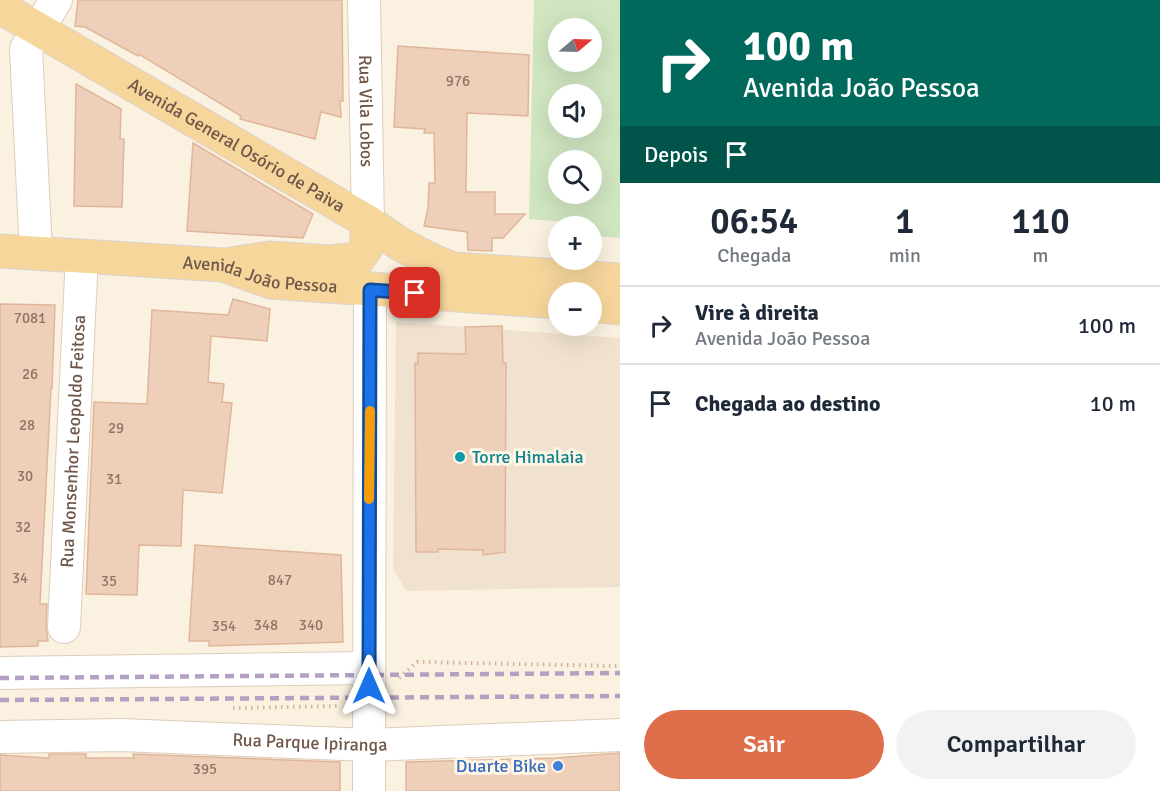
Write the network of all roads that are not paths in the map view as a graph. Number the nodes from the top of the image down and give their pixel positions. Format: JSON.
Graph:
{"nodes":[{"id":1,"x":56,"y":0,"type":"edge"},
{"id":2,"x":364,"y":0,"type":"edge"},
{"id":3,"x":0,"y":7,"type":"edge"},
{"id":4,"x":39,"y":28,"type":"junction"},
{"id":5,"x":368,"y":222,"type":"junction"},
{"id":6,"x":0,"y":251,"type":"edge"},
{"id":7,"x":36,"y":253,"type":"junction"},
{"id":8,"x":82,"y":256,"type":"junction"},
{"id":9,"x":223,"y":265,"type":"junction"},
{"id":10,"x":620,"y":279,"type":"edge"},
{"id":11,"x":370,"y":290,"type":"junction"},
{"id":12,"x":548,"y":301,"type":"edge"},
{"id":13,"x":602,"y":306,"type":"edge"},
{"id":14,"x":620,"y":308,"type":"edge"},
{"id":15,"x":64,"y":627,"type":"dead end"},
{"id":16,"x":369,"y":668,"type":"junction"},
{"id":17,"x":0,"y":673,"type":"edge"},
{"id":18,"x":620,"y":735,"type":"edge"},
{"id":19,"x":0,"y":737,"type":"edge"},
{"id":20,"x":369,"y":745,"type":"junction"},
{"id":21,"x":369,"y":791,"type":"edge"}],
"edges":[{"from":1,"to":4,"type":"street"},
{"from":2,"to":5,"type":"street","name":"Rua Vila Lobos"},
{"from":3,"to":4,"type":"main road","name":"Avenida General Osório de Paiva"},
{"from":4,"to":5,"type":"main road","name":"Avenida General Osório de Paiva"},
{"from":4,"to":7,"type":"street"},
{"from":5,"to":9,"type":"main road"},
{"from":5,"to":10,"type":"main road","name":"Avenida General Osório de Paiva"},
{"from":6,"to":7,"type":"main road","name":"Avenida João Pessoa"},
{"from":7,"to":8,"type":"main road","name":"Avenida João Pessoa"},
{"from":8,"to":9,"type":"main road","name":"Avenida João Pessoa"},
{"from":8,"to":15,"type":"street","name":"Rua Monsenhor Leopoldo Feitosa"},
{"from":9,"to":11,"type":"main road","name":"Avenida João Pessoa"},
{"from":11,"to":12,"type":"main road","name":"Avenida João Pessoa"},
{"from":11,"to":16,"type":"street"},
{"from":13,"to":14,"type":"main road"},
{"from":16,"to":17,"type":"street"},
{"from":16,"to":20,"type":"street"},
{"from":18,"to":20,"type":"street","name":"Rua Parque Ipiranga"},
{"from":19,"to":20,"type":"street","name":"Rua Parque Ipiranga"},
{"from":20,"to":21,"type":"street"}]}
